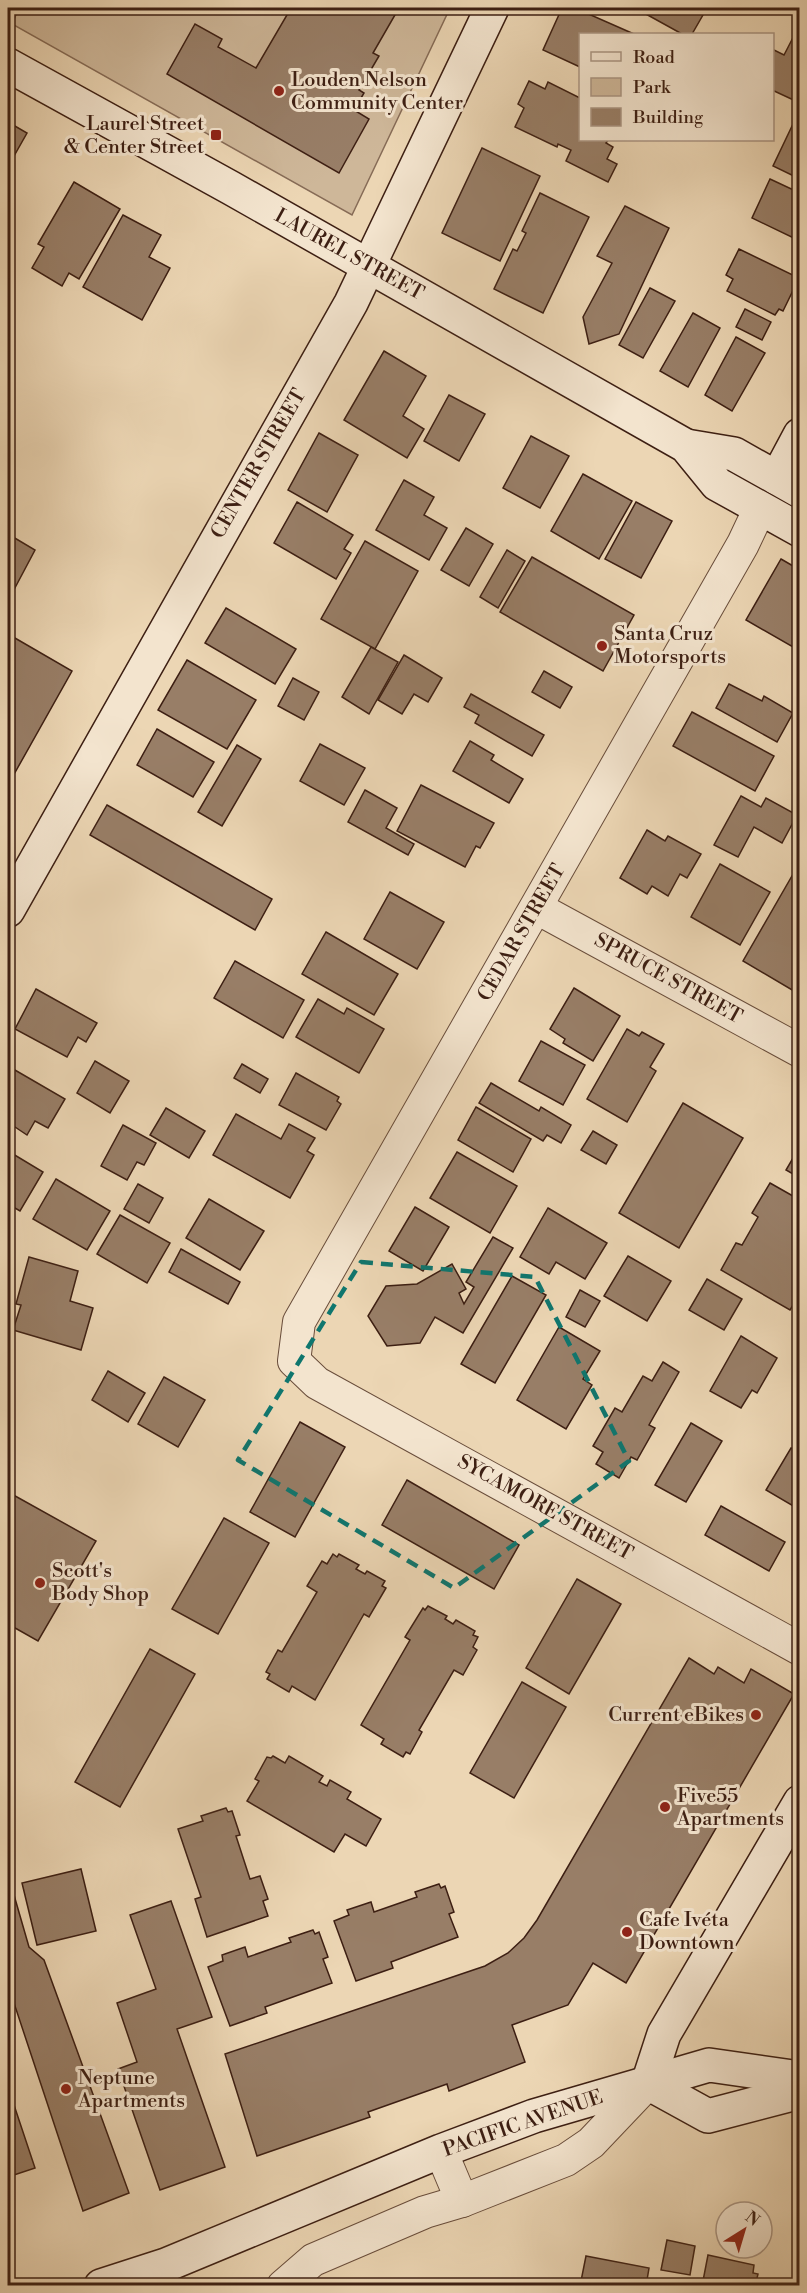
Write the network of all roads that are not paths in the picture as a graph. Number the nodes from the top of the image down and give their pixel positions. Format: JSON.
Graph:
{"nodes":[{"id":1,"x":492,"y":8,"type":"edge"},
{"id":2,"x":9,"y":64,"type":"edge"},
{"id":3,"x":370,"y":267,"type":"junction"},
{"id":4,"x":800,"y":435,"type":"edge"},
{"id":5,"x":686,"y":446,"type":"junction"},
{"id":6,"x":788,"y":484,"type":"edge"},
{"id":7,"x":760,"y":508,"type":"junction"},
{"id":8,"x":800,"y":530,"type":"edge"},
{"id":9,"x":537,"y":908,"type":"junction"},
{"id":10,"x":8,"y":910,"type":"edge"},
{"id":11,"x":800,"y":1051,"type":"edge"},
{"id":12,"x":294,"y":1361,"type":"joint"},
{"id":13,"x":800,"y":1649,"type":"edge"},
{"id":14,"x":800,"y":1802,"type":"edge"},
{"id":15,"x":800,"y":2078,"type":"edge"},
{"id":16,"x":648,"y":2083,"type":"junction"},
{"id":17,"x":800,"y":2092,"type":"edge"},
{"id":18,"x":441,"y":2151,"type":"junction"},
{"id":19,"x":462,"y":2201,"type":"junction"},
{"id":20,"x":101,"y":2286,"type":"edge"},
{"id":21,"x":283,"y":2286,"type":"edge"}],
"edges":[{"from":1,"to":3,"type":"main road","name":"CENTER STREET"},
{"from":2,"to":3,"type":"main road","name":"LAUREL STREET"},
{"from":3,"to":5,"type":"main road","name":"LAUREL STREET"},
{"from":3,"to":10,"type":"main road","name":"CENTER STREET"},
{"from":4,"to":6,"type":"main road"},
{"from":5,"to":6,"type":"main road","name":"LAUREL STREET"},
{"from":5,"to":7,"type":"main road","name":"LAUREL STREET"},
{"from":7,"to":8,"type":"main road","name":"LAUREL STREET"},
{"from":7,"to":9,"type":"street","name":"CEDAR STREET"},
{"from":9,"to":11,"type":"street","name":"SPRUCE STREET"},
{"from":9,"to":12,"type":"street","name":"CEDAR STREET"},
{"from":12,"to":13,"type":"street","name":"SYCAMORE STREET"},
{"from":14,"to":16,"type":"main road"},
{"from":15,"to":16,"type":"main road","name":"PACIFIC AVENUE"},
{"from":16,"to":17,"type":"main road"},
{"from":16,"to":18,"type":"main road","name":"PACIFIC AVENUE"},
{"from":16,"to":19,"type":"street"},
{"from":18,"to":19,"type":"street"},
{"from":18,"to":20,"type":"main road","name":"PACIFIC AVENUE"},
{"from":19,"to":21,"type":"street"}]}
